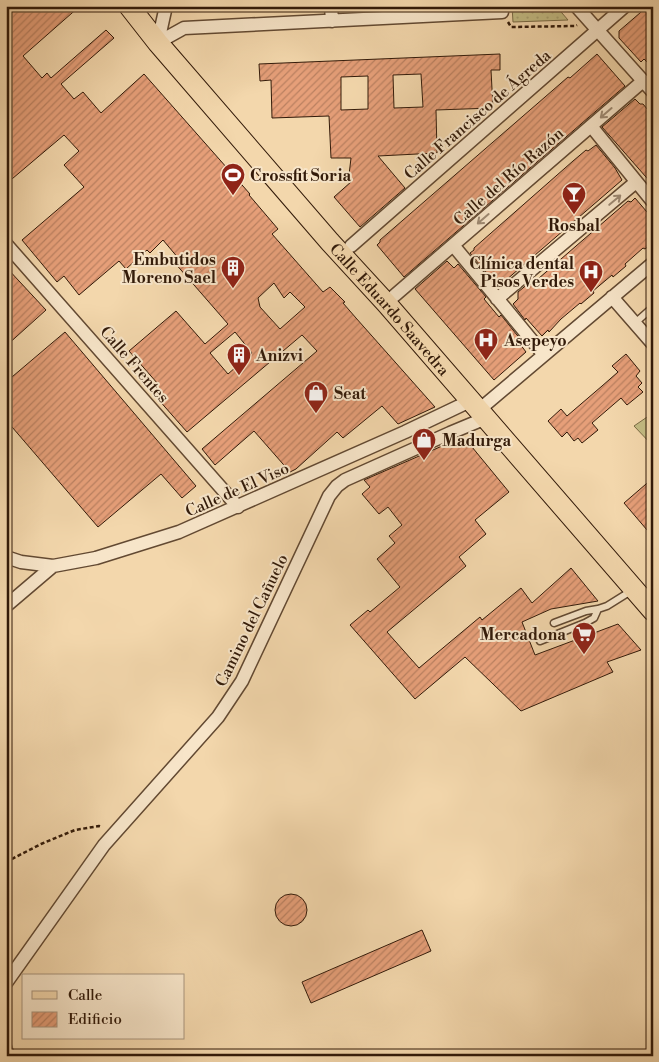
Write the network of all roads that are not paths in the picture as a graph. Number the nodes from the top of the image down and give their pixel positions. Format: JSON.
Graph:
{"nodes":[{"id":1,"x":129,"y":6,"type":"edge"},
{"id":2,"x":137,"y":6,"type":"edge"},
{"id":3,"x":166,"y":6,"type":"edge"},
{"id":4,"x":331,"y":6,"type":"edge"},
{"id":5,"x":576,"y":6,"type":"edge"},
{"id":6,"x":625,"y":6,"type":"edge"},
{"id":7,"x":502,"y":9,"type":"edge"},
{"id":8,"x":332,"y":20,"type":"junction"},
{"id":9,"x":597,"y":30,"type":"junction"},
{"id":10,"x":163,"y":35,"type":"junction"},
{"id":11,"x":643,"y":81,"type":"junction"},
{"id":12,"x":653,"y":92,"type":"edge"},
{"id":13,"x":591,"y":126,"type":"junction"},
{"id":14,"x":636,"y":182,"type":"junction"},
{"id":15,"x":653,"y":202,"type":"edge"},
{"id":16,"x":6,"y":244,"type":"edge"},
{"id":17,"x":452,"y":245,"type":"junction"},
{"id":18,"x":351,"y":246,"type":"junction"},
{"id":19,"x":653,"y":262,"type":"edge"},
{"id":20,"x":394,"y":296,"type":"junction"},
{"id":21,"x":612,"y":297,"type":"junction"},
{"id":22,"x":497,"y":299,"type":"junction"},
{"id":23,"x":653,"y":307,"type":"edge"},
{"id":24,"x":635,"y":323,"type":"junction"},
{"id":25,"x":653,"y":344,"type":"edge"},
{"id":26,"x":544,"y":355,"type":"junction"},
{"id":27,"x":481,"y":408,"type":"junction"},
{"id":28,"x":238,"y":507,"type":"junction"},
{"id":29,"x":6,"y":558,"type":"edge"},
{"id":30,"x":53,"y":566,"type":"junction"},
{"id":31,"x":634,"y":589,"type":"junction"},
{"id":32,"x":653,"y":598,"type":"edge"},
{"id":33,"x":6,"y":606,"type":"edge"},
{"id":34,"x":598,"y":609,"type":"junction"},
{"id":35,"x":653,"y":611,"type":"edge"},
{"id":36,"x":554,"y":623,"type":"dead end"},
{"id":37,"x":540,"y":641,"type":"dead end"},
{"id":38,"x":6,"y":983,"type":"edge"},
{"id":39,"x":6,"y":1040,"type":"edge"},
{"id":40,"x":11,"y":1056,"type":"edge"}],
"edges":[{"from":1,"to":27,"type":"main road","name":"Calle Eduardo Saavedra"},
{"from":2,"to":10,"type":"main road","name":"Calle Eduardo Saavedra"},
{"from":3,"to":10,"type":"street"},
{"from":4,"to":8,"type":"street"},
{"from":5,"to":9,"type":"street"},
{"from":6,"to":9,"type":"street","name":"Calle Francisco de Ágreda"},
{"from":7,"to":8,"type":"street"},
{"from":8,"to":10,"type":"street"},
{"from":9,"to":11,"type":"street"},
{"from":9,"to":18,"type":"street","name":"Calle Francisco de Ágreda"},
{"from":10,"to":18,"type":"main road","name":"Calle Eduardo Saavedra"},
{"from":11,"to":12,"type":"street"},
{"from":11,"to":13,"type":"street","name":"Calle del Río Razón","one_way":true},
{"from":13,"to":14,"type":"street"},
{"from":13,"to":17,"type":"street","name":"Calle del Río Razón","one_way":true},
{"from":14,"to":15,"type":"street"},
{"from":22,"to":14,"type":"street","one_way":true},
{"from":16,"to":28,"type":"street","name":"Calle Frentes"},
{"from":17,"to":20,"type":"street","name":"Calle del Río Razón"},
{"from":17,"to":22,"type":"street"},
{"from":18,"to":20,"type":"main road","name":"Calle Eduardo Saavedra"},
{"from":19,"to":21,"type":"street"},
{"from":20,"to":27,"type":"main road","name":"Calle Eduardo Saavedra"},
{"from":21,"to":24,"type":"street"},
{"from":21,"to":26,"type":"street"},
{"from":22,"to":26,"type":"street"},
{"from":23,"to":24,"type":"lane"},
{"from":24,"to":25,"type":"street"},
{"from":26,"to":27,"type":"street"},
{"from":27,"to":28,"type":"street","name":"Calle de El Viso"},
{"from":27,"to":31,"type":"main road","name":"Calle Eduardo Saavedra"},
{"from":27,"to":32,"type":"main road","name":"Calle Eduardo Saavedra"},
{"from":27,"to":38,"type":"street","name":"Camino del Cañuelo"},
{"from":28,"to":30,"type":"street","name":"Calle de El Viso"},
{"from":29,"to":30,"type":"street","name":"Calle de El Viso"},
{"from":30,"to":33,"type":"street"},
{"from":31,"to":34,"type":"lane"},
{"from":31,"to":35,"type":"main road","name":"Calle Eduardo Saavedra"},
{"from":34,"to":36,"type":"lane"},
{"from":34,"to":37,"type":"lane"},
{"from":39,"to":40,"type":"lane"}]}
